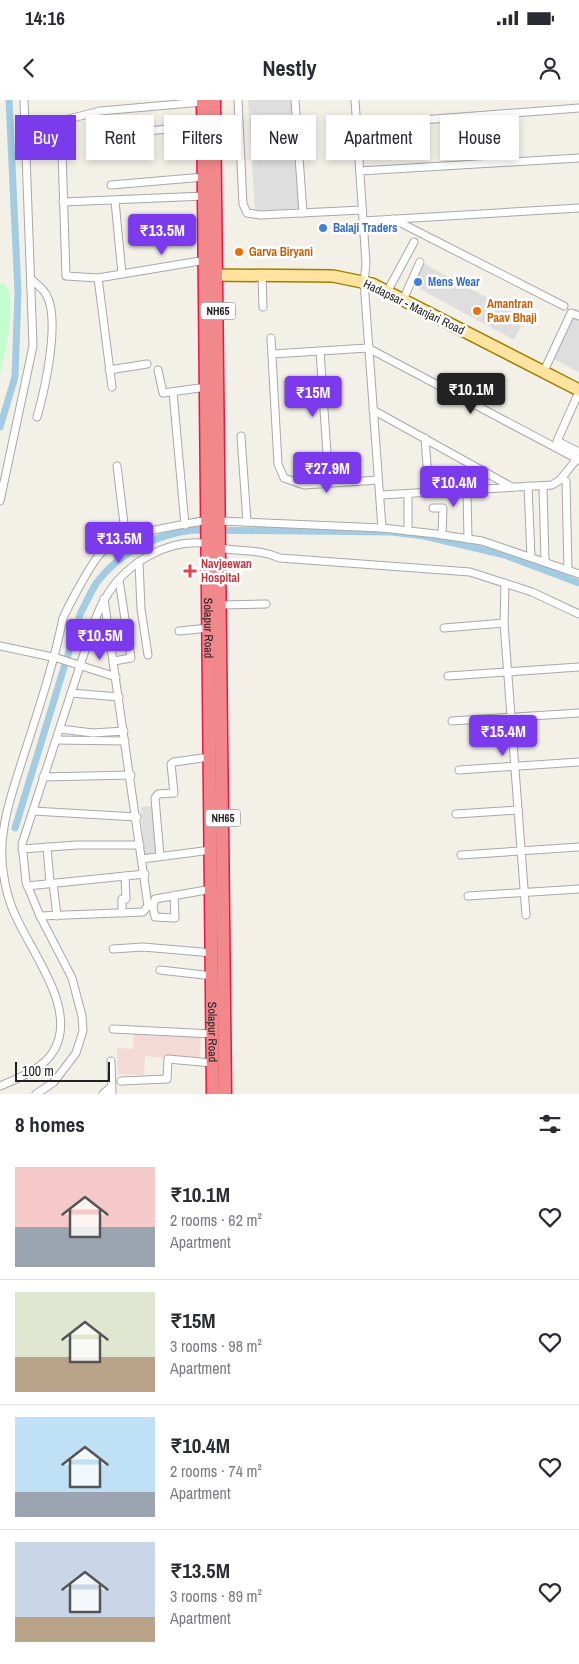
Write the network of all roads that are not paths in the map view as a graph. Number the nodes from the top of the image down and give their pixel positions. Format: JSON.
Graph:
{"nodes":[{"id":1,"x":24,"y":100,"type":"edge"},
{"id":2,"x":207,"y":100,"type":"edge"},
{"id":3,"x":238,"y":100,"type":"edge"},
{"id":4,"x":296,"y":100,"type":"edge"},
{"id":5,"x":355,"y":100,"type":"edge"},
{"id":6,"x":579,"y":108,"type":"edge"},
{"id":7,"x":25,"y":115,"type":"edge"},
{"id":8,"x":205,"y":115,"type":"edge"},
{"id":9,"x":356,"y":115,"type":"edge"},
{"id":10,"x":76,"y":117,"type":"edge"},
{"id":11,"x":430,"y":119,"type":"edge"},
{"id":12,"x":579,"y":158,"type":"edge"},
{"id":13,"x":26,"y":160,"type":"edge"},
{"id":14,"x":62,"y":160,"type":"edge"},
{"id":15,"x":204,"y":160,"type":"edge"},
{"id":16,"x":359,"y":160,"type":"edge"},
{"id":17,"x":360,"y":171,"type":"junction"},
{"id":18,"x":204,"y":177,"type":"junction"},
{"id":19,"x":111,"y":186,"type":"dead end"},
{"id":20,"x":204,"y":196,"type":"junction"},
{"id":21,"x":115,"y":201,"type":"junction"},
{"id":22,"x":64,"y":202,"type":"junction"},
{"id":23,"x":579,"y":208,"type":"edge"},
{"id":24,"x":362,"y":210,"type":"junction"},
{"id":25,"x":303,"y":213,"type":"junction"},
{"id":26,"x":393,"y":219,"type":"junction"},
{"id":27,"x":363,"y":221,"type":"junction"},
{"id":28,"x":414,"y":242,"type":"dead end"},
{"id":29,"x":206,"y":260,"type":"junction"},
{"id":30,"x":420,"y":262,"type":"dead end"},
{"id":31,"x":122,"y":274,"type":"junction"},
{"id":32,"x":212,"y":275,"type":"junction"},
{"id":33,"x":262,"y":275,"type":"junction"},
{"id":34,"x":98,"y":278,"type":"junction"},
{"id":35,"x":31,"y":279,"type":"junction"},
{"id":36,"x":364,"y":282,"type":"junction"},
{"id":37,"x":387,"y":292,"type":"junction"},
{"id":38,"x":402,"y":300,"type":"junction"},
{"id":39,"x":263,"y":306,"type":"dead end"},
{"id":40,"x":564,"y":306,"type":"dead end"},
{"id":41,"x":579,"y":316,"type":"edge"},
{"id":42,"x":272,"y":338,"type":"dead end"},
{"id":43,"x":368,"y":348,"type":"junction"},
{"id":44,"x":320,"y":351,"type":"junction"},
{"id":45,"x":272,"y":354,"type":"junction"},
{"id":46,"x":147,"y":364,"type":"dead end"},
{"id":47,"x":110,"y":370,"type":"junction"},
{"id":48,"x":158,"y":370,"type":"dead end"},
{"id":49,"x":544,"y":372,"type":"junction"},
{"id":50,"x":207,"y":387,"type":"junction"},
{"id":51,"x":112,"y":388,"type":"dead end"},
{"id":52,"x":578,"y":389,"type":"edge"},
{"id":53,"x":173,"y":392,"type":"junction"},
{"id":54,"x":373,"y":410,"type":"junction"},
{"id":55,"x":37,"y":417,"type":"dead end"},
{"id":56,"x":241,"y":436,"type":"dead end"},
{"id":57,"x":425,"y":438,"type":"junction"},
{"id":58,"x":579,"y":452,"type":"edge"},
{"id":59,"x":578,"y":460,"type":"edge"},
{"id":60,"x":117,"y":466,"type":"dead end"},
{"id":61,"x":378,"y":480,"type":"junction"},
{"id":62,"x":566,"y":481,"type":"dead end"},
{"id":63,"x":329,"y":483,"type":"junction"},
{"id":64,"x":528,"y":486,"type":"junction"},
{"id":65,"x":543,"y":486,"type":"junction"},
{"id":66,"x":512,"y":487,"type":"junction"},
{"id":67,"x":467,"y":490,"type":"junction"},
{"id":68,"x":429,"y":492,"type":"junction"},
{"id":69,"x":408,"y":494,"type":"junction"},
{"id":70,"x":381,"y":495,"type":"junction"},
{"id":71,"x":0,"y":502,"type":"edge"},
{"id":72,"x":433,"y":508,"type":"dead end"},
{"id":73,"x":214,"y":522,"type":"junction"},
{"id":74,"x":247,"y":522,"type":"junction"},
{"id":75,"x":185,"y":525,"type":"junction"},
{"id":76,"x":382,"y":528,"type":"junction"},
{"id":77,"x":408,"y":531,"type":"junction"},
{"id":78,"x":442,"y":535,"type":"junction"},
{"id":79,"x":468,"y":539,"type":"junction"},
{"id":80,"x":126,"y":540,"type":"junction"},
{"id":81,"x":214,"y":543,"type":"junction"},
{"id":82,"x":531,"y":558,"type":"junction"},
{"id":83,"x":545,"y":561,"type":"junction"},
{"id":84,"x":139,"y":562,"type":"junction"},
{"id":85,"x":568,"y":570,"type":"junction"},
{"id":86,"x":579,"y":574,"type":"edge"},
{"id":87,"x":119,"y":580,"type":"junction"},
{"id":88,"x":506,"y":583,"type":"junction"},
{"id":89,"x":104,"y":598,"type":"junction"},
{"id":90,"x":266,"y":604,"type":"dead end"},
{"id":91,"x":220,"y":605,"type":"junction"},
{"id":92,"x":579,"y":614,"type":"edge"},
{"id":93,"x":504,"y":623,"type":"junction"},
{"id":94,"x":209,"y":628,"type":"junction"},
{"id":95,"x":444,"y":628,"type":"dead end"},
{"id":96,"x":179,"y":631,"type":"dead end"},
{"id":97,"x":0,"y":646,"type":"edge"},
{"id":98,"x":148,"y":655,"type":"dead end"},
{"id":99,"x":55,"y":658,"type":"junction"},
{"id":100,"x":114,"y":661,"type":"junction"},
{"id":101,"x":76,"y":665,"type":"junction"},
{"id":102,"x":579,"y":667,"type":"edge"},
{"id":103,"x":508,"y":672,"type":"junction"},
{"id":104,"x":448,"y":676,"type":"dead end"},
{"id":105,"x":116,"y":677,"type":"junction"},
{"id":106,"x":71,"y":693,"type":"junction"},
{"id":107,"x":119,"y":697,"type":"junction"},
{"id":108,"x":579,"y":712,"type":"edge"},
{"id":109,"x":511,"y":717,"type":"junction"},
{"id":110,"x":452,"y":721,"type":"dead end"},
{"id":111,"x":60,"y":730,"type":"junction"},
{"id":112,"x":124,"y":731,"type":"junction"},
{"id":113,"x":56,"y":740,"type":"junction"},
{"id":114,"x":125,"y":741,"type":"junction"},
{"id":115,"x":210,"y":757,"type":"junction"},
{"id":116,"x":579,"y":762,"type":"edge"},
{"id":117,"x":515,"y":766,"type":"junction"},
{"id":118,"x":459,"y":770,"type":"dead end"},
{"id":119,"x":131,"y":774,"type":"junction"},
{"id":120,"x":43,"y":777,"type":"junction"},
{"id":121,"x":518,"y":810,"type":"junction"},
{"id":122,"x":33,"y":811,"type":"junction"},
{"id":123,"x":456,"y":814,"type":"dead end"},
{"id":124,"x":136,"y":817,"type":"junction"},
{"id":125,"x":140,"y":845,"type":"junction"},
{"id":126,"x":47,"y":847,"type":"junction"},
{"id":127,"x":579,"y":847,"type":"edge"},
{"id":128,"x":22,"y":850,"type":"junction"},
{"id":129,"x":211,"y":850,"type":"junction"},
{"id":130,"x":521,"y":851,"type":"junction"},
{"id":131,"x":461,"y":855,"type":"dead end"},
{"id":132,"x":160,"y":856,"type":"junction"},
{"id":133,"x":142,"y":859,"type":"junction"},
{"id":134,"x":145,"y":874,"type":"junction"},
{"id":135,"x":124,"y":876,"type":"junction"},
{"id":136,"x":52,"y":883,"type":"junction"},
{"id":137,"x":27,"y":886,"type":"junction"},
{"id":138,"x":212,"y":889,"type":"junction"},
{"id":139,"x":579,"y":889,"type":"edge"},
{"id":140,"x":524,"y":893,"type":"junction"},
{"id":141,"x":174,"y":895,"type":"dead end"},
{"id":142,"x":468,"y":896,"type":"dead end"},
{"id":143,"x":122,"y":913,"type":"junction"},
{"id":144,"x":526,"y":915,"type":"dead end"},
{"id":145,"x":40,"y":916,"type":"junction"},
{"id":146,"x":57,"y":916,"type":"junction"},
{"id":147,"x":113,"y":949,"type":"dead end"},
{"id":148,"x":213,"y":953,"type":"junction"},
{"id":149,"x":160,"y":970,"type":"dead end"},
{"id":150,"x":213,"y":976,"type":"junction"},
{"id":151,"x":113,"y":1029,"type":"dead end"},
{"id":152,"x":213,"y":1034,"type":"junction"},
{"id":153,"x":112,"y":1061,"type":"dead end"},
{"id":154,"x":212,"y":1063,"type":"junction"},
{"id":155,"x":121,"y":1081,"type":"dead end"},
{"id":156,"x":0,"y":1086,"type":"edge"},
{"id":157,"x":112,"y":1091,"type":"edge"},
{"id":158,"x":36,"y":1094,"type":"edge"},
{"id":159,"x":103,"y":1094,"type":"edge"},
{"id":160,"x":213,"y":1094,"type":"edge"},
{"id":161,"x":225,"y":1094,"type":"edge"}],
"edges":[{"from":1,"to":7,"type":"street"},
{"from":2,"to":8,"type":"highway","name":"Solapur Road","number":"NH65"},
{"from":2,"to":10,"type":"street"},
{"from":2,"to":32,"type":"highway","name":"Solapur Road","number":"NH65"},
{"from":3,"to":25,"type":"street"},
{"from":4,"to":25,"type":"street"},
{"from":5,"to":9,"type":"street"},
{"from":6,"to":11,"type":"street"},
{"from":12,"to":17,"type":"street"},
{"from":13,"to":35,"type":"street"},
{"from":14,"to":22,"type":"street"},
{"from":15,"to":18,"type":"highway","name":"Solapur Road","number":"NH65"},
{"from":16,"to":17,"type":"street"},
{"from":17,"to":24,"type":"street"},
{"from":18,"to":19,"type":"street"},
{"from":18,"to":20,"type":"highway","name":"Solapur Road","number":"NH65"},
{"from":20,"to":21,"type":"street"},
{"from":20,"to":29,"type":"highway","name":"Solapur Road","number":"NH65"},
{"from":21,"to":22,"type":"street"},
{"from":21,"to":31,"type":"street"},
{"from":22,"to":34,"type":"street"},
{"from":23,"to":26,"type":"street"},
{"from":24,"to":25,"type":"street"},
{"from":24,"to":27,"type":"street"},
{"from":26,"to":27,"type":"street"},
{"from":26,"to":40,"type":"street"},
{"from":27,"to":36,"type":"street"},
{"from":28,"to":37,"type":"street"},
{"from":29,"to":31,"type":"street"},
{"from":29,"to":32,"type":"highway","name":"Solapur Road","number":"NH65"},
{"from":30,"to":38,"type":"street"},
{"from":31,"to":34,"type":"street"},
{"from":32,"to":33,"type":"main road","name":"Hadapsar - Manjari Road"},
{"from":32,"to":50,"type":"highway","name":"Solapur Road","number":"NH65"},
{"from":32,"to":73,"type":"highway","name":"Solapur Road","number":"NH65"},
{"from":33,"to":36,"type":"main road","name":"Hadapsar - Manjari Road"},
{"from":33,"to":39,"type":"street"},
{"from":34,"to":47,"type":"street"},
{"from":35,"to":55,"type":"street"},
{"from":35,"to":71,"type":"street"},
{"from":36,"to":37,"type":"main road","name":"Hadapsar - Manjari Road"},
{"from":36,"to":43,"type":"street"},
{"from":37,"to":38,"type":"main road","name":"Hadapsar - Manjari Road"},
{"from":38,"to":49,"type":"main road","name":"Hadapsar - Manjari Road"},
{"from":41,"to":49,"type":"street"},
{"from":42,"to":45,"type":"street"},
{"from":43,"to":44,"type":"street"},
{"from":43,"to":54,"type":"street"},
{"from":43,"to":59,"type":"street"},
{"from":44,"to":45,"type":"street"},
{"from":44,"to":63,"type":"street"},
{"from":45,"to":63,"type":"street"},
{"from":46,"to":47,"type":"street"},
{"from":47,"to":51,"type":"street"},
{"from":48,"to":53,"type":"street"},
{"from":49,"to":52,"type":"main road","name":"Hadapsar - Manjari Road"},
{"from":50,"to":53,"type":"street"},
{"from":50,"to":73,"type":"highway","name":"Solapur Road","number":"NH65"},
{"from":52,"to":58,"type":"street"},
{"from":53,"to":75,"type":"street"},
{"from":54,"to":57,"type":"street"},
{"from":54,"to":61,"type":"street"},
{"from":56,"to":74,"type":"street"},
{"from":57,"to":66,"type":"street"},
{"from":57,"to":68,"type":"street"},
{"from":59,"to":65,"type":"street"},
{"from":60,"to":80,"type":"street"},
{"from":61,"to":63,"type":"street"},
{"from":61,"to":70,"type":"street"},
{"from":62,"to":85,"type":"street"},
{"from":64,"to":65,"type":"street"},
{"from":64,"to":66,"type":"street"},
{"from":64,"to":82,"type":"street"},
{"from":65,"to":83,"type":"street"},
{"from":66,"to":67,"type":"street"},
{"from":67,"to":68,"type":"street"},
{"from":67,"to":79,"type":"street"},
{"from":68,"to":69,"type":"street"},
{"from":69,"to":70,"type":"street"},
{"from":69,"to":77,"type":"street"},
{"from":70,"to":76,"type":"street"},
{"from":72,"to":78,"type":"street"},
{"from":73,"to":74,"type":"street"},
{"from":73,"to":75,"type":"street"},
{"from":73,"to":81,"type":"highway","name":"Solapur Road","number":"NH65"},
{"from":74,"to":76,"type":"street"},
{"from":75,"to":80,"type":"street"},
{"from":76,"to":77,"type":"street"},
{"from":77,"to":78,"type":"street"},
{"from":78,"to":79,"type":"street"},
{"from":79,"to":82,"type":"street"},
{"from":80,"to":99,"type":"street"},
{"from":81,"to":84,"type":"street"},
{"from":81,"to":88,"type":"street"},
{"from":81,"to":91,"type":"highway","name":"Solapur Road","number":"NH65"},
{"from":81,"to":94,"type":"highway","name":"Solapur Road","number":"NH65"},
{"from":82,"to":83,"type":"street"},
{"from":83,"to":85,"type":"street"},
{"from":84,"to":87,"type":"street"},
{"from":84,"to":98,"type":"street"},
{"from":85,"to":86,"type":"street"},
{"from":87,"to":89,"type":"street"},
{"from":87,"to":100,"type":"street"},
{"from":88,"to":92,"type":"street"},
{"from":88,"to":93,"type":"street"},
{"from":89,"to":100,"type":"street"},
{"from":89,"to":101,"type":"street"},
{"from":90,"to":91,"type":"street"},
{"from":91,"to":161,"type":"highway","name":"Solapur Road","number":"NH65"},
{"from":93,"to":95,"type":"street"},
{"from":93,"to":103,"type":"street"},
{"from":94,"to":96,"type":"street"},
{"from":94,"to":115,"type":"highway","name":"Solapur Road","number":"NH65"},
{"from":97,"to":99,"type":"street"},
{"from":99,"to":101,"type":"street"},
{"from":99,"to":156,"type":"street"},
{"from":100,"to":105,"type":"street"},
{"from":101,"to":105,"type":"street"},
{"from":101,"to":106,"type":"street"},
{"from":102,"to":103,"type":"street"},
{"from":103,"to":104,"type":"street"},
{"from":103,"to":109,"type":"street"},
{"from":105,"to":107,"type":"street"},
{"from":106,"to":107,"type":"street"},
{"from":106,"to":111,"type":"street"},
{"from":107,"to":112,"type":"street"},
{"from":108,"to":109,"type":"street"},
{"from":109,"to":110,"type":"street"},
{"from":109,"to":117,"type":"street"},
{"from":111,"to":112,"type":"street"},
{"from":111,"to":113,"type":"street"},
{"from":112,"to":114,"type":"street"},
{"from":113,"to":114,"type":"street"},
{"from":113,"to":120,"type":"street"},
{"from":114,"to":119,"type":"street"},
{"from":115,"to":129,"type":"highway","name":"Solapur Road","number":"NH65"},
{"from":115,"to":132,"type":"street"},
{"from":116,"to":117,"type":"street"},
{"from":117,"to":118,"type":"street"},
{"from":117,"to":121,"type":"street"},
{"from":119,"to":120,"type":"street"},
{"from":119,"to":124,"type":"street"},
{"from":120,"to":122,"type":"street"},
{"from":121,"to":123,"type":"street"},
{"from":121,"to":130,"type":"street"},
{"from":122,"to":124,"type":"street"},
{"from":122,"to":128,"type":"street"},
{"from":124,"to":125,"type":"street"},
{"from":125,"to":126,"type":"street"},
{"from":125,"to":133,"type":"street"},
{"from":126,"to":128,"type":"street"},
{"from":126,"to":136,"type":"street"},
{"from":127,"to":130,"type":"street"},
{"from":128,"to":137,"type":"street"},
{"from":129,"to":132,"type":"street"},
{"from":129,"to":138,"type":"highway","name":"Solapur Road","number":"NH65"},
{"from":130,"to":131,"type":"street"},
{"from":130,"to":140,"type":"street"},
{"from":132,"to":133,"type":"street"},
{"from":133,"to":134,"type":"street"},
{"from":134,"to":135,"type":"street"},
{"from":134,"to":143,"type":"street"},
{"from":135,"to":136,"type":"street"},
{"from":135,"to":143,"type":"street"},
{"from":136,"to":137,"type":"street"},
{"from":136,"to":146,"type":"street"},
{"from":137,"to":145,"type":"street"},
{"from":138,"to":141,"type":"street"},
{"from":138,"to":148,"type":"highway","name":"Solapur Road","number":"NH65"},
{"from":139,"to":140,"type":"street"},
{"from":140,"to":142,"type":"street"},
{"from":140,"to":144,"type":"street"},
{"from":143,"to":146,"type":"street"},
{"from":145,"to":146,"type":"street"},
{"from":145,"to":158,"type":"street"},
{"from":147,"to":148,"type":"street"},
{"from":148,"to":150,"type":"highway","name":"Solapur Road","number":"NH65"},
{"from":149,"to":150,"type":"street"},
{"from":150,"to":152,"type":"highway","name":"Solapur Road","number":"NH65"},
{"from":151,"to":152,"type":"street"},
{"from":152,"to":154,"type":"highway","name":"Solapur Road","number":"NH65"},
{"from":153,"to":157,"type":"street"},
{"from":154,"to":155,"type":"street"},
{"from":154,"to":160,"type":"highway","name":"Solapur Road","number":"NH65"},
{"from":157,"to":159,"type":"street"}]}
